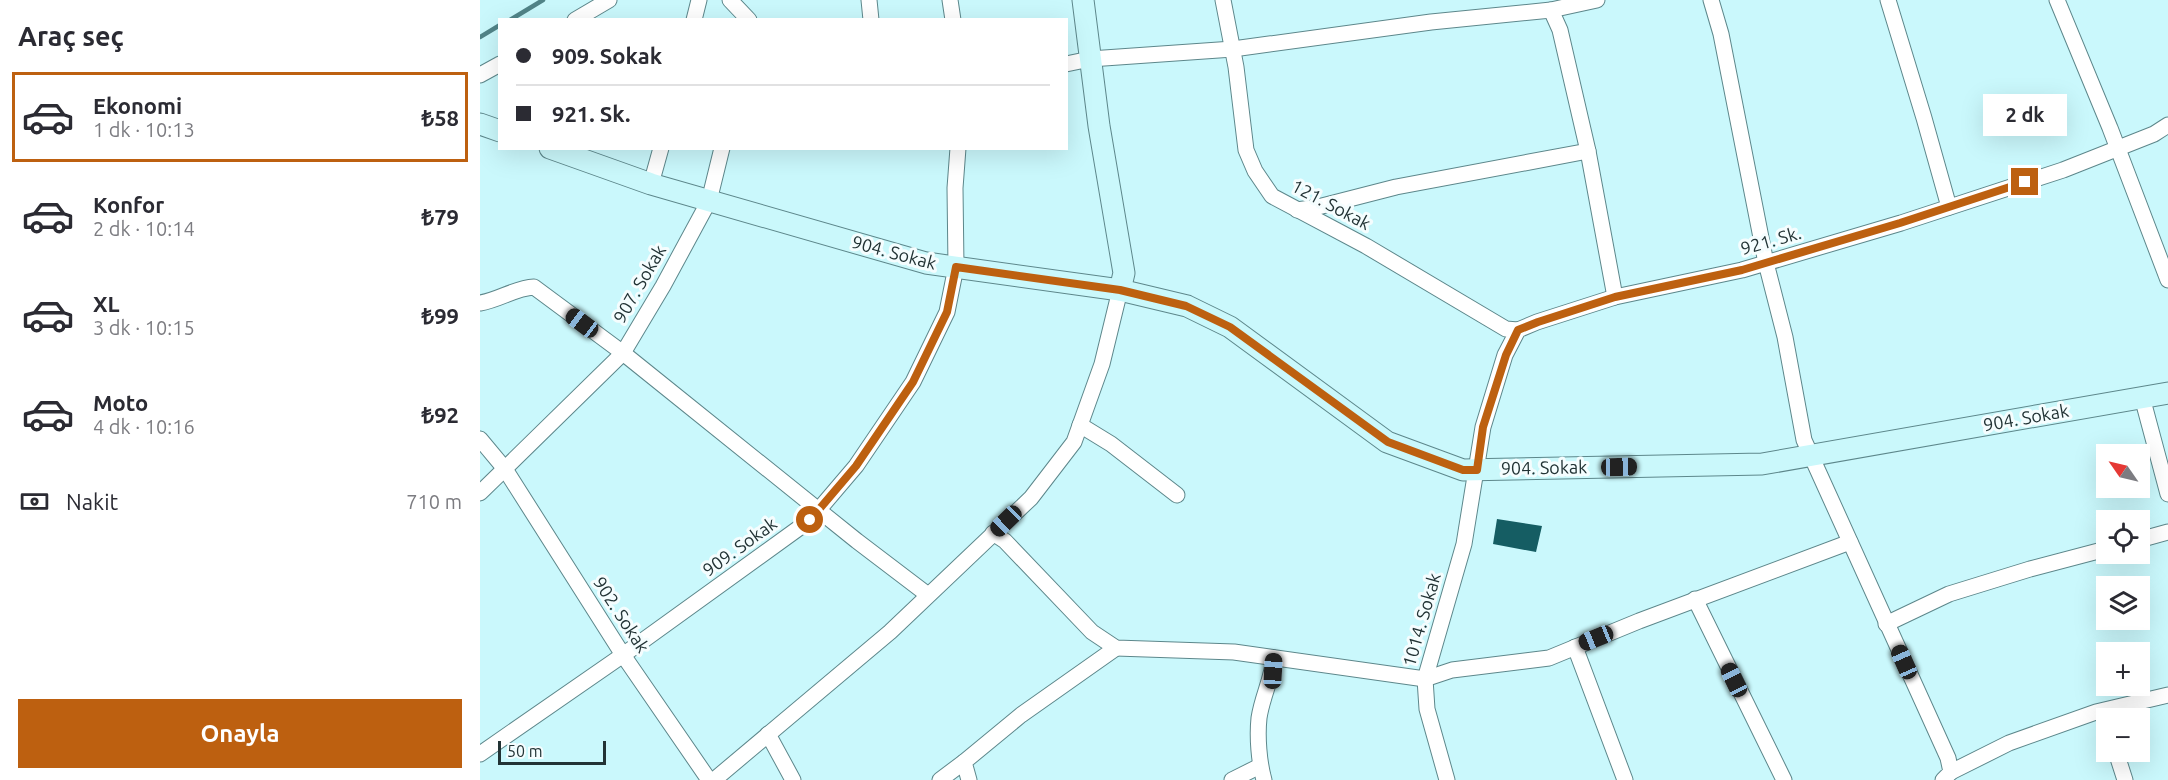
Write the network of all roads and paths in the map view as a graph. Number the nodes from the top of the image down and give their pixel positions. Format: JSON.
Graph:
{"nodes":[{"id":1,"x":609,"y":0,"type":"edge"},
{"id":2,"x":699,"y":0,"type":"edge"},
{"id":3,"x":730,"y":0,"type":"edge"},
{"id":4,"x":869,"y":0,"type":"edge"},
{"id":5,"x":950,"y":0,"type":"edge"},
{"id":6,"x":1083,"y":0,"type":"edge"},
{"id":7,"x":1223,"y":0,"type":"edge"},
{"id":8,"x":1598,"y":0,"type":"edge"},
{"id":9,"x":1711,"y":0,"type":"edge"},
{"id":10,"x":1888,"y":0,"type":"edge"},
{"id":11,"x":2057,"y":0,"type":"edge"},
{"id":12,"x":1551,"y":10,"type":"junction"},
{"id":13,"x":578,"y":18,"type":"edge"},
{"id":14,"x":694,"y":18,"type":"edge"},
{"id":15,"x":747,"y":18,"type":"edge"},
{"id":16,"x":871,"y":18,"type":"edge"},
{"id":17,"x":953,"y":18,"type":"edge"},
{"id":18,"x":1233,"y":49,"type":"junction"},
{"id":19,"x":1090,"y":59,"type":"junction"},
{"id":20,"x":1068,"y":64,"type":"edge"},
{"id":21,"x":498,"y":65,"type":"edge"},
{"id":22,"x":480,"y":75,"type":"edge"},
{"id":23,"x":480,"y":124,"type":"edge"},
{"id":24,"x":2168,"y":126,"type":"edge"},
{"id":25,"x":498,"y":130,"type":"edge"},
{"id":26,"x":2117,"y":148,"type":"junction"},
{"id":27,"x":556,"y":150,"type":"edge"},
{"id":28,"x":660,"y":150,"type":"edge"},
{"id":29,"x":722,"y":150,"type":"edge"},
{"id":30,"x":958,"y":150,"type":"edge"},
{"id":31,"x":1588,"y":151,"type":"junction"},
{"id":32,"x":651,"y":184,"type":"junction"},
{"id":33,"x":709,"y":201,"type":"junction"},
{"id":34,"x":1949,"y":207,"type":"junction"},
{"id":35,"x":1297,"y":210,"type":"junction"},
{"id":36,"x":2165,"y":262,"type":"edge"},
{"id":37,"x":1766,"y":263,"type":"junction"},
{"id":38,"x":956,"y":267,"type":"junction"},
{"id":39,"x":2168,"y":280,"type":"edge"},
{"id":40,"x":1120,"y":290,"type":"junction"},
{"id":41,"x":1615,"y":297,"type":"junction"},
{"id":42,"x":480,"y":303,"type":"edge"},
{"id":43,"x":1518,"y":330,"type":"junction"},
{"id":44,"x":623,"y":353,"type":"junction"},
{"id":45,"x":2168,"y":393,"type":"edge"},
{"id":46,"x":2142,"y":397,"type":"junction"},
{"id":47,"x":1080,"y":425,"type":"junction"},
{"id":48,"x":480,"y":439,"type":"edge"},
{"id":49,"x":1811,"y":456,"type":"junction"},
{"id":50,"x":505,"y":469,"type":"junction"},
{"id":51,"x":1477,"y":470,"type":"junction"},
{"id":52,"x":480,"y":493,"type":"edge"},
{"id":53,"x":2168,"y":494,"type":"edge"},
{"id":54,"x":1177,"y":495,"type":"dead end"},
{"id":55,"x":819,"y":510,"type":"junction"},
{"id":56,"x":2168,"y":532,"type":"edge"},
{"id":57,"x":993,"y":533,"type":"junction"},
{"id":58,"x":2150,"y":537,"type":"edge"},
{"id":59,"x":1850,"y":542,"type":"junction"},
{"id":60,"x":2096,"y":552,"type":"edge"},
{"id":61,"x":928,"y":595,"type":"junction"},
{"id":62,"x":1695,"y":599,"type":"junction"},
{"id":63,"x":1886,"y":624,"type":"junction"},
{"id":64,"x":1575,"y":647,"type":"junction"},
{"id":65,"x":1116,"y":648,"type":"junction"},
{"id":66,"x":623,"y":655,"type":"junction"},
{"id":67,"x":1274,"y":657,"type":"junction"},
{"id":68,"x":1425,"y":679,"type":"junction"},
{"id":69,"x":2168,"y":695,"type":"edge"},
{"id":70,"x":2130,"y":708,"type":"edge"},
{"id":71,"x":2096,"y":719,"type":"edge"},
{"id":72,"x":768,"y":734,"type":"junction"},
{"id":73,"x":480,"y":754,"type":"edge"},
{"id":74,"x":964,"y":762,"type":"junction"},
{"id":75,"x":2119,"y":762,"type":"edge"},
{"id":76,"x":1262,"y":773,"type":"edge"},
{"id":77,"x":1947,"y":776,"type":"edge"},
{"id":78,"x":709,"y":780,"type":"edge"},
{"id":79,"x":714,"y":780,"type":"edge"},
{"id":80,"x":793,"y":780,"type":"edge"},
{"id":81,"x":940,"y":780,"type":"edge"},
{"id":82,"x":969,"y":780,"type":"edge"},
{"id":83,"x":1232,"y":780,"type":"edge"},
{"id":84,"x":1447,"y":780,"type":"edge"},
{"id":85,"x":1625,"y":780,"type":"edge"},
{"id":86,"x":1784,"y":780,"type":"edge"},
{"id":87,"x":2125,"y":780,"type":"edge"}],
"edges":[{"from":1,"to":13,"type":"street"},
{"from":2,"to":14,"type":"street"},
{"from":3,"to":15,"type":"street"},
{"from":4,"to":16,"type":"street"},
{"from":5,"to":17,"type":"street"},
{"from":6,"to":19,"type":"street"},
{"from":7,"to":18,"type":"street","name":"121. Sokak"},
{"from":8,"to":12,"type":"street"},
{"from":9,"to":37,"type":"street"},
{"from":10,"to":34,"type":"street"},
{"from":11,"to":26,"type":"street"},
{"from":12,"to":18,"type":"street"},
{"from":12,"to":31,"type":"street"},
{"from":18,"to":19,"type":"street"},
{"from":18,"to":35,"type":"street","name":"121. Sokak"},
{"from":19,"to":20,"type":"street"},
{"from":19,"to":40,"type":"street"},
{"from":21,"to":22,"type":"street"},
{"from":23,"to":25,"type":"street"},
{"from":24,"to":26,"type":"street","name":"921. Sk."},
{"from":26,"to":34,"type":"street","name":"921. Sk."},
{"from":26,"to":36,"type":"street"},
{"from":27,"to":32,"type":"street","name":"904. Sokak"},
{"from":28,"to":32,"type":"street"},
{"from":29,"to":33,"type":"street","name":"907. Sokak"},
{"from":30,"to":38,"type":"street","name":"909. Sokak"},
{"from":31,"to":35,"type":"street"},
{"from":31,"to":41,"type":"street"},
{"from":32,"to":33,"type":"street","name":"904. Sokak"},
{"from":33,"to":38,"type":"street","name":"904. Sokak"},
{"from":33,"to":44,"type":"street","name":"907. Sokak"},
{"from":34,"to":37,"type":"street","name":"921. Sk."},
{"from":35,"to":43,"type":"street","name":"121. Sokak"},
{"from":36,"to":39,"type":"street"},
{"from":37,"to":41,"type":"street","name":"921. Sk."},
{"from":37,"to":49,"type":"street"},
{"from":38,"to":40,"type":"street","name":"904. Sokak"},
{"from":38,"to":55,"type":"street","name":"909. Sokak"},
{"from":40,"to":47,"type":"street"},
{"from":40,"to":51,"type":"street","name":"904. Sokak"},
{"from":41,"to":43,"type":"street","name":"921. Sk."},
{"from":42,"to":44,"type":"street"},
{"from":43,"to":51,"type":"street"},
{"from":44,"to":50,"type":"street","name":"907. Sokak"},
{"from":44,"to":55,"type":"street"},
{"from":45,"to":46,"type":"street","name":"904. Sokak"},
{"from":46,"to":49,"type":"street","name":"904. Sokak"},
{"from":46,"to":53,"type":"street"},
{"from":47,"to":54,"type":"street"},
{"from":47,"to":57,"type":"street"},
{"from":48,"to":50,"type":"street","name":"902. Sokak"},
{"from":49,"to":51,"type":"street","name":"904. Sokak"},
{"from":49,"to":59,"type":"street"},
{"from":50,"to":52,"type":"street","name":"907. Sokak"},
{"from":50,"to":66,"type":"street","name":"902. Sokak"},
{"from":51,"to":68,"type":"street","name":"1014. Sokak"},
{"from":55,"to":61,"type":"street"},
{"from":55,"to":66,"type":"street","name":"909. Sokak"},
{"from":56,"to":58,"type":"street"},
{"from":57,"to":61,"type":"street"},
{"from":57,"to":65,"type":"street"},
{"from":59,"to":62,"type":"street"},
{"from":59,"to":63,"type":"street"},
{"from":60,"to":63,"type":"street"},
{"from":61,"to":72,"type":"street"},
{"from":62,"to":64,"type":"street"},
{"from":62,"to":86,"type":"street"},
{"from":63,"to":77,"type":"street"},
{"from":64,"to":68,"type":"street"},
{"from":64,"to":85,"type":"street"},
{"from":65,"to":67,"type":"street"},
{"from":65,"to":74,"type":"street"},
{"from":66,"to":73,"type":"street","name":"909. Sokak"},
{"from":66,"to":78,"type":"street","name":"902. Sokak"},
{"from":67,"to":68,"type":"street"},
{"from":67,"to":76,"type":"street"},
{"from":68,"to":84,"type":"street","name":"1014. Sokak"},
{"from":69,"to":70,"type":"street"},
{"from":71,"to":77,"type":"street"},
{"from":72,"to":79,"type":"street"},
{"from":72,"to":80,"type":"street"},
{"from":74,"to":81,"type":"street"},
{"from":74,"to":82,"type":"street"},
{"from":75,"to":87,"type":"street"},
{"from":76,"to":83,"type":"street"}]}
